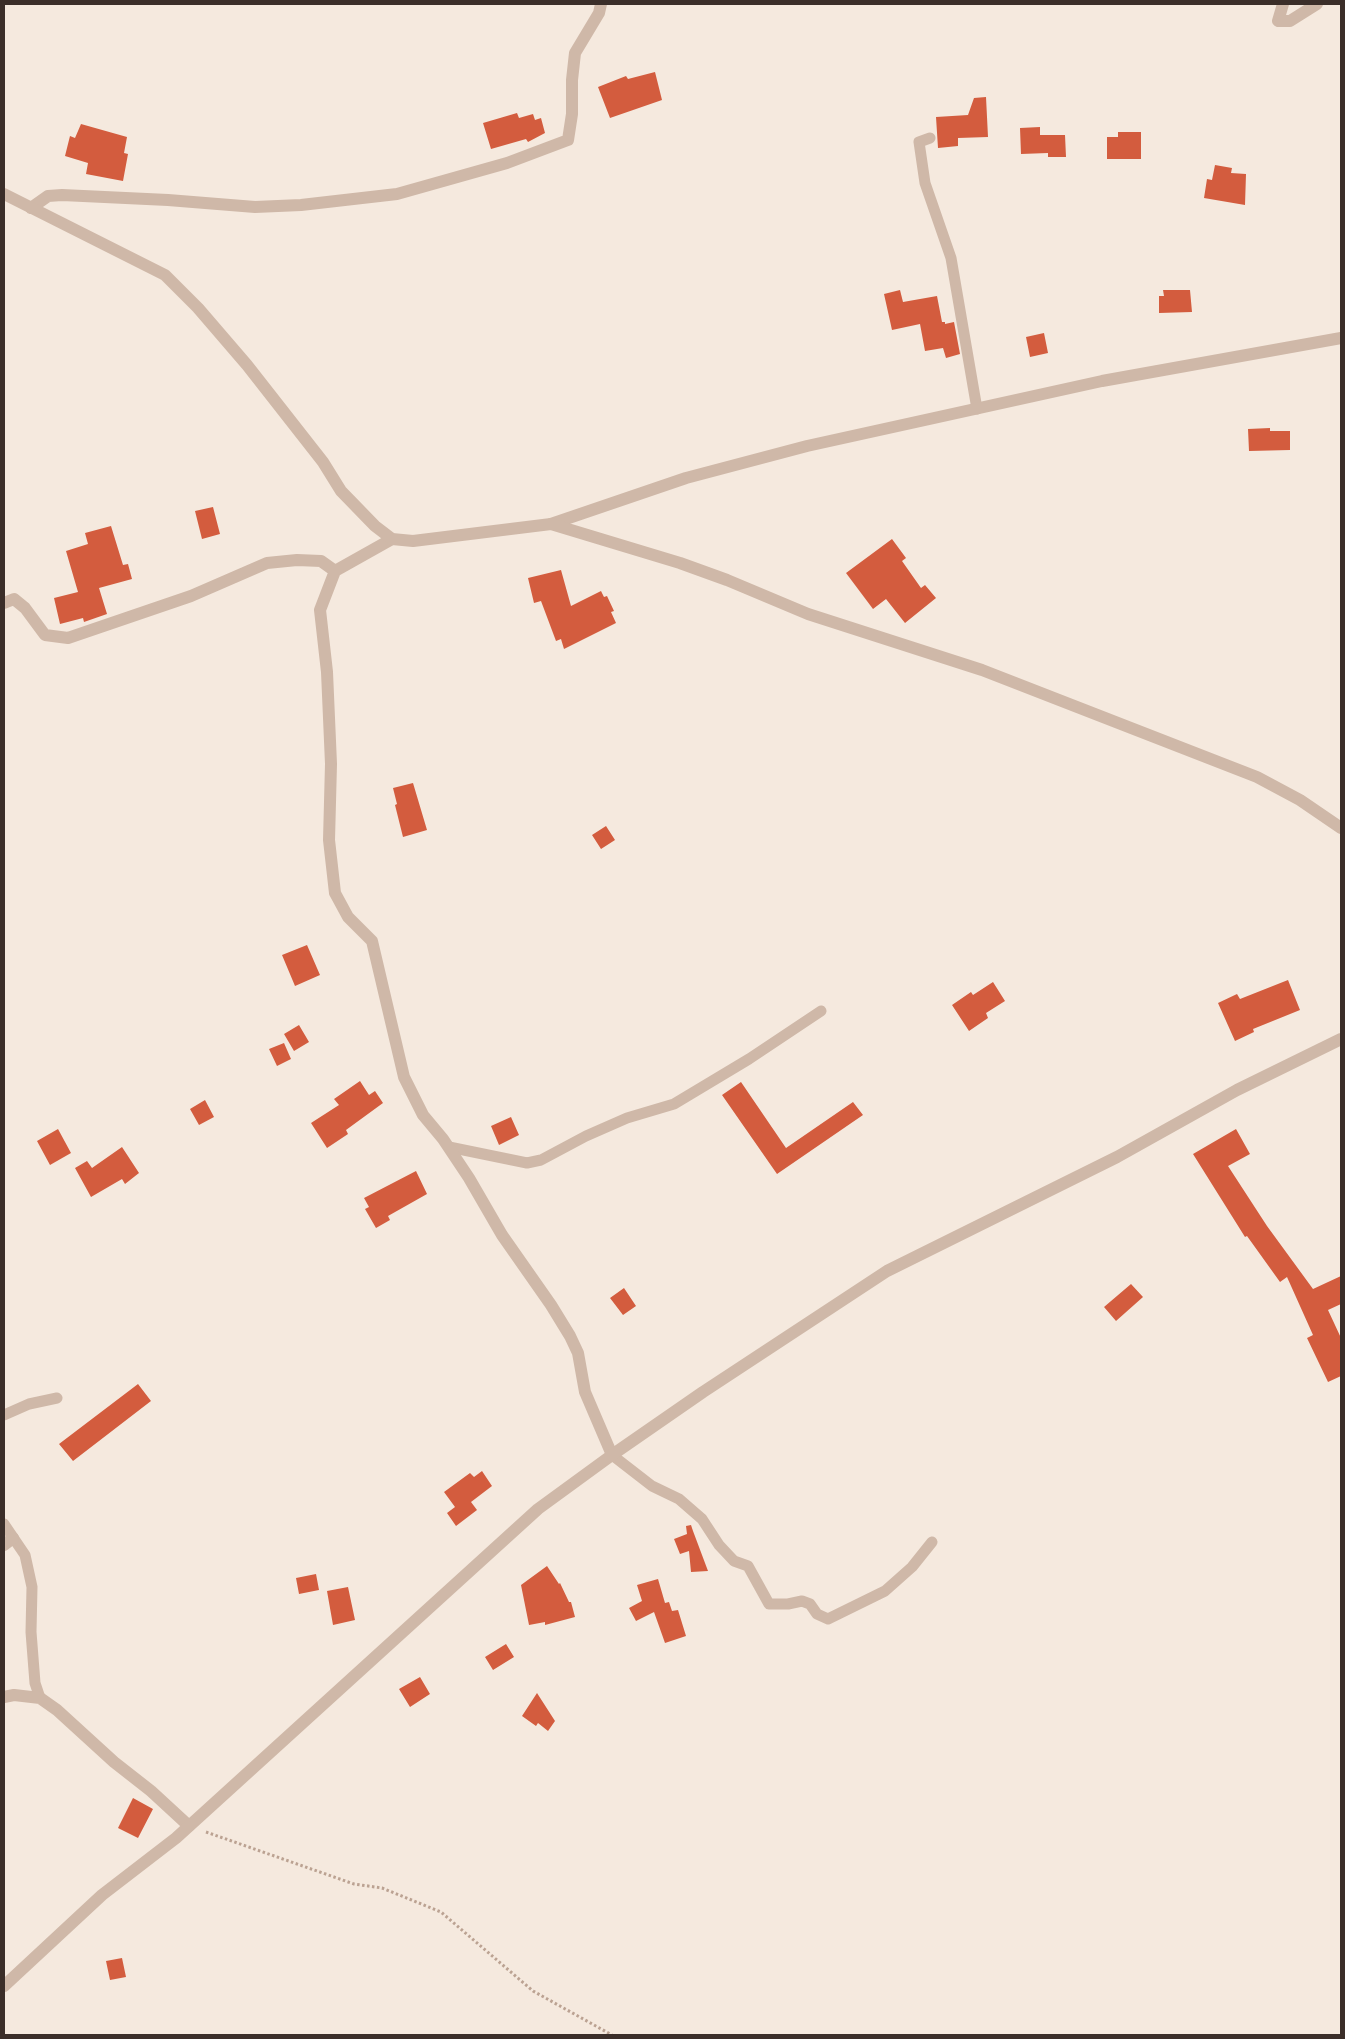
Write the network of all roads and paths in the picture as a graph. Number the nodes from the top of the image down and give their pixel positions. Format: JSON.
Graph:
{"nodes":[{"id":1,"x":601,"y":4,"type":"edge"},
{"id":2,"x":1284,"y":4,"type":"edge"},
{"id":3,"x":1317,"y":4,"type":"edge"},
{"id":4,"x":930,"y":138,"type":"dead end"},
{"id":5,"x":4,"y":194,"type":"edge"},
{"id":6,"x":31,"y":208,"type":"junction"},
{"id":7,"x":1341,"y":338,"type":"edge"},
{"id":8,"x":977,"y":409,"type":"junction"},
{"id":9,"x":552,"y":524,"type":"junction"},
{"id":10,"x":392,"y":539,"type":"junction"},
{"id":11,"x":335,"y":572,"type":"junction"},
{"id":12,"x":4,"y":603,"type":"edge"},
{"id":13,"x":1341,"y":828,"type":"edge"},
{"id":14,"x":822,"y":1011,"type":"dead end"},
{"id":15,"x":1341,"y":1039,"type":"edge"},
{"id":16,"x":449,"y":1147,"type":"junction"},
{"id":17,"x":57,"y":1398,"type":"dead end"},
{"id":18,"x":4,"y":1415,"type":"edge"},
{"id":19,"x":612,"y":1455,"type":"junction"},
{"id":20,"x":4,"y":1524,"type":"edge"},
{"id":21,"x":9,"y":1541,"type":"edge"},
{"id":22,"x":932,"y":1542,"type":"dead end"},
{"id":23,"x":4,"y":1697,"type":"edge"},
{"id":24,"x":40,"y":1698,"type":"junction"},
{"id":25,"x":189,"y":1826,"type":"junction"},
{"id":26,"x":4,"y":1986,"type":"edge"},
{"id":27,"x":612,"y":2035,"type":"edge"}],
"edges":[{"from":1,"to":6,"type":"street"},
{"from":2,"to":3,"type":"street"},
{"from":4,"to":8,"type":"lane"},
{"from":5,"to":6,"type":"street"},
{"from":6,"to":10,"type":"street"},
{"from":7,"to":8,"type":"street"},
{"from":8,"to":9,"type":"street"},
{"from":9,"to":10,"type":"street"},
{"from":9,"to":13,"type":"street"},
{"from":10,"to":11,"type":"street"},
{"from":11,"to":12,"type":"street"},
{"from":11,"to":16,"type":"street"},
{"from":14,"to":16,"type":"lane"},
{"from":15,"to":19,"type":"street"},
{"from":16,"to":19,"type":"street"},
{"from":17,"to":18,"type":"lane"},
{"from":19,"to":22,"type":"lane"},
{"from":19,"to":25,"type":"street"},
{"from":20,"to":21,"type":"lane"},
{"from":21,"to":24,"type":"lane"},
{"from":23,"to":24,"type":"street"},
{"from":24,"to":25,"type":"street"},
{"from":25,"to":26,"type":"street"},
{"from":25,"to":27,"type":"path"}]}
